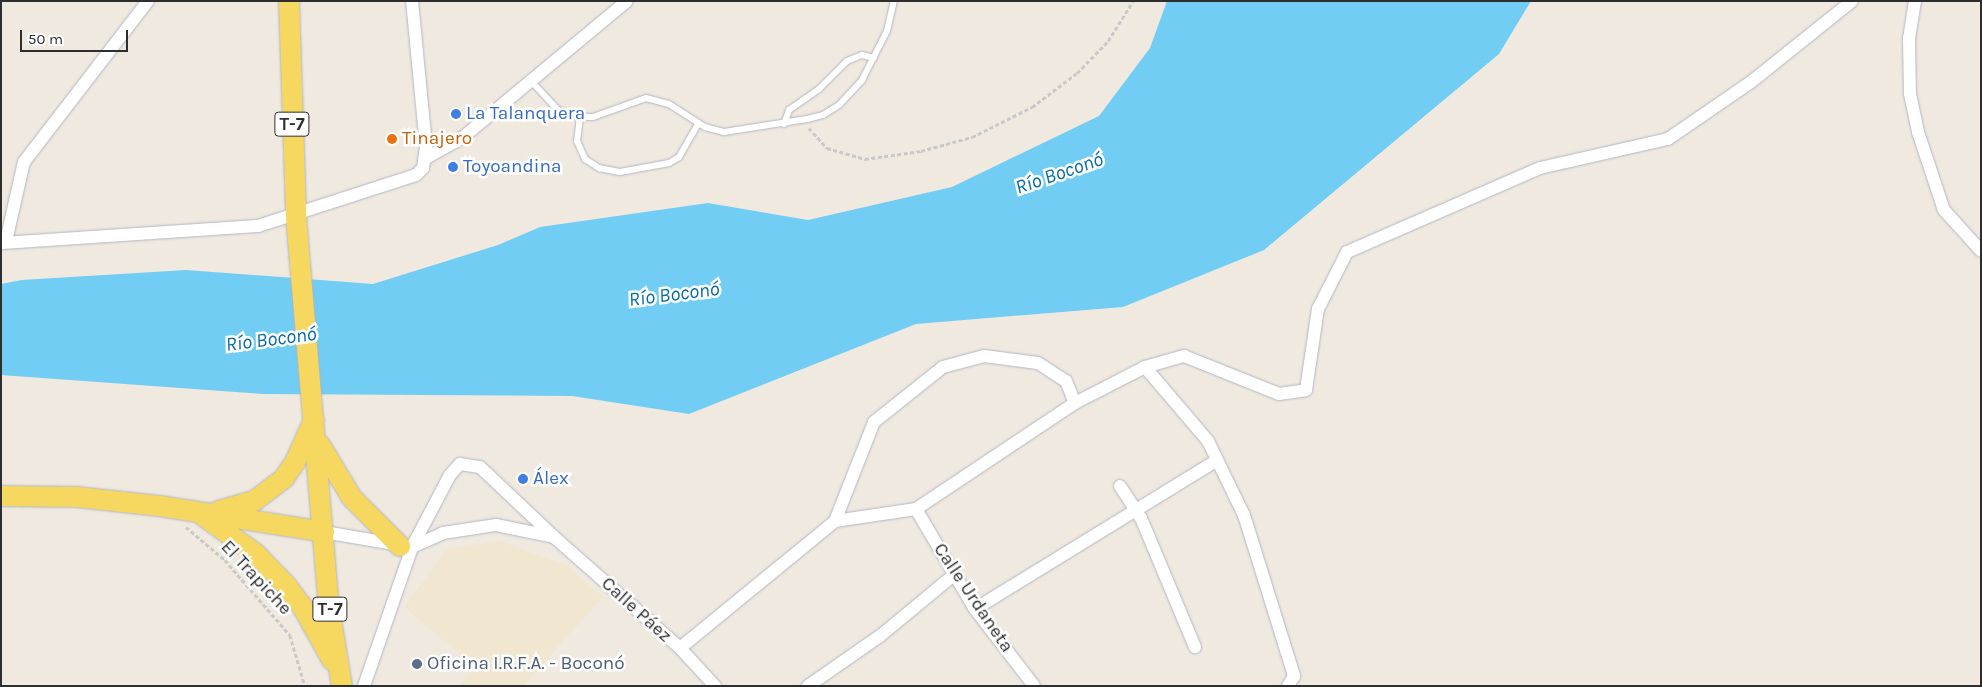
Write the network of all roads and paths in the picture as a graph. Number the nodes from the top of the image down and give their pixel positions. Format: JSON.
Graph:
{"nodes":[{"id":1,"x":148,"y":1,"type":"edge"},
{"id":2,"x":289,"y":1,"type":"edge"},
{"id":3,"x":412,"y":1,"type":"edge"},
{"id":4,"x":628,"y":1,"type":"edge"},
{"id":5,"x":894,"y":1,"type":"edge"},
{"id":6,"x":1133,"y":1,"type":"edge"},
{"id":7,"x":1852,"y":1,"type":"edge"},
{"id":8,"x":1915,"y":1,"type":"edge"},
{"id":9,"x":874,"y":58,"type":"junction"},
{"id":10,"x":531,"y":81,"type":"junction"},
{"id":11,"x":580,"y":116,"type":"junction"},
{"id":12,"x":807,"y":119,"type":"junction"},
{"id":13,"x":699,"y":123,"type":"junction"},
{"id":14,"x":784,"y":124,"type":"junction"},
{"id":15,"x":426,"y":158,"type":"junction"},
{"id":16,"x":296,"y":216,"type":"junction"},
{"id":17,"x":4,"y":242,"type":"edge"},
{"id":18,"x":1981,"y":251,"type":"edge"},
{"id":19,"x":1145,"y":367,"type":"junction"},
{"id":20,"x":1075,"y":403,"type":"junction"},
{"id":21,"x":315,"y":419,"type":"junction"},
{"id":22,"x":1217,"y":460,"type":"junction"},
{"id":23,"x":1120,"y":486,"type":"dead end"},
{"id":24,"x":1,"y":496,"type":"edge"},
{"id":25,"x":916,"y":509,"type":"junction"},
{"id":26,"x":1136,"y":510,"type":"junction"},
{"id":27,"x":189,"y":517,"type":"junction"},
{"id":28,"x":836,"y":521,"type":"junction"},
{"id":29,"x":324,"y":532,"type":"junction"},
{"id":30,"x":554,"y":537,"type":"junction"},
{"id":31,"x":406,"y":547,"type":"junction"},
{"id":32,"x":955,"y":574,"type":"junction"},
{"id":33,"x":975,"y":609,"type":"junction"},
{"id":34,"x":1195,"y":647,"type":"dead end"},
{"id":35,"x":680,"y":648,"type":"junction"},
{"id":36,"x":341,"y":683,"type":"edge"},
{"id":37,"x":305,"y":686,"type":"edge"},
{"id":38,"x":364,"y":686,"type":"edge"},
{"id":39,"x":715,"y":686,"type":"edge"},
{"id":40,"x":808,"y":686,"type":"edge"},
{"id":41,"x":1034,"y":686,"type":"edge"},
{"id":42,"x":1288,"y":686,"type":"edge"}],
"edges":[{"from":1,"to":17,"type":"street"},
{"from":2,"to":16,"type":"main road","number":"T-7"},
{"from":3,"to":15,"type":"street"},
{"from":4,"to":10,"type":"street"},
{"from":5,"to":9,"type":"lane"},
{"from":6,"to":12,"type":"path"},
{"from":7,"to":19,"type":"street"},
{"from":8,"to":18,"type":"street"},
{"from":9,"to":12,"type":"lane"},
{"from":9,"to":14,"type":"lane"},
{"from":10,"to":11,"type":"lane"},
{"from":10,"to":15,"type":"street"},
{"from":11,"to":13,"type":"lane"},
{"from":11,"to":13,"type":"lane"},
{"from":12,"to":14,"type":"lane"},
{"from":13,"to":14,"type":"lane"},
{"from":15,"to":16,"type":"street"},
{"from":16,"to":17,"type":"street"},
{"from":16,"to":21,"type":"main road","number":"T-7"},
{"from":19,"to":20,"type":"street"},
{"from":19,"to":22,"type":"street"},
{"from":20,"to":25,"type":"street"},
{"from":20,"to":28,"type":"street"},
{"from":21,"to":27,"type":"main road"},
{"from":21,"to":29,"type":"main road","number":"T-7"},
{"from":21,"to":31,"type":"main road"},
{"from":22,"to":26,"type":"street"},
{"from":22,"to":42,"type":"street"},
{"from":23,"to":26,"type":"street"},
{"from":24,"to":27,"type":"main road"},
{"from":25,"to":28,"type":"street"},
{"from":25,"to":32,"type":"street","name":"Calle Urdaneta"},
{"from":26,"to":33,"type":"street"},
{"from":26,"to":34,"type":"street"},
{"from":27,"to":29,"type":"main road"},
{"from":27,"to":36,"type":"main road"},
{"from":27,"to":37,"type":"path","name":"El Trapiche"},
{"from":28,"to":35,"type":"street"},
{"from":29,"to":31,"type":"street"},
{"from":29,"to":36,"type":"main road","number":"T-7"},
{"from":30,"to":31,"type":"street","name":"Calle Páez"},
{"from":30,"to":31,"type":"street","name":"Calle Páez"},
{"from":30,"to":35,"type":"street","name":"Calle Páez"},
{"from":31,"to":38,"type":"street","name":"Calle Páez"},
{"from":32,"to":33,"type":"street","name":"Calle Urdaneta"},
{"from":32,"to":40,"type":"street"},
{"from":33,"to":41,"type":"street","name":"Calle Urdaneta"},
{"from":35,"to":39,"type":"street","name":"Calle Páez"}]}
